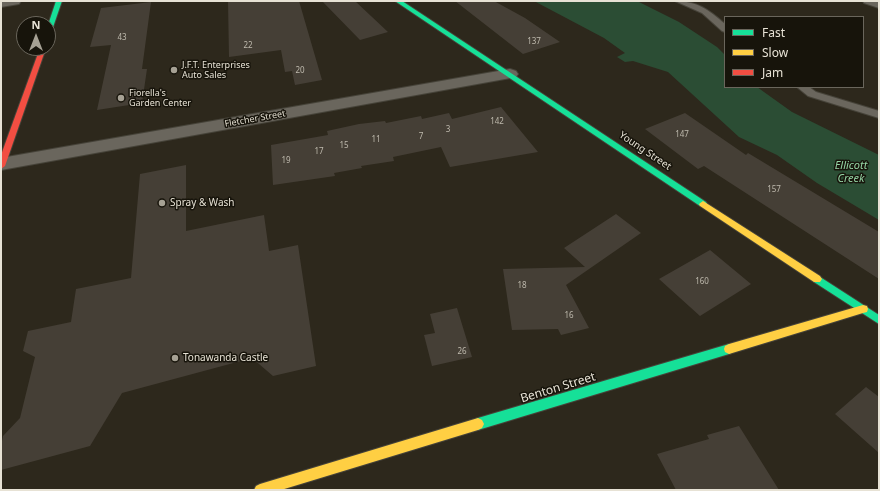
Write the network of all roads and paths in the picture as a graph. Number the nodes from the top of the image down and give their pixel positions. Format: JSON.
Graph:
{"nodes":[{"id":1,"x":14,"y":1,"type":"edge"},
{"id":2,"x":59,"y":1,"type":"edge"},
{"id":3,"x":398,"y":1,"type":"edge"},
{"id":4,"x":679,"y":1,"type":"edge"},
{"id":5,"x":867,"y":1,"type":"edge"},
{"id":6,"x":1,"y":2,"type":"edge"},
{"id":7,"x":879,"y":5,"type":"edge"},
{"id":8,"x":54,"y":16,"type":"edge"},
{"id":9,"x":724,"y":28,"type":"edge"},
{"id":10,"x":40,"y":56,"type":"edge"},
{"id":11,"x":510,"y":74,"type":"junction"},
{"id":12,"x":803,"y":88,"type":"edge"},
{"id":13,"x":879,"y":115,"type":"edge"},
{"id":14,"x":1,"y":164,"type":"edge"},
{"id":15,"x":863,"y":309,"type":"junction"},
{"id":16,"x":879,"y":320,"type":"edge"},
{"id":17,"x":260,"y":490,"type":"edge"}],
"edges":[{"from":1,"to":6,"type":"street"},
{"from":2,"to":8,"type":"street"},
{"from":3,"to":11,"type":"street","name":"Young Street"},
{"from":4,"to":9,"type":"lane"},
{"from":5,"to":7,"type":"lane"},
{"from":10,"to":14,"type":"street"},
{"from":11,"to":14,"type":"street","name":"Fletcher Street"},
{"from":11,"to":15,"type":"street","name":"Young Street"},
{"from":12,"to":13,"type":"lane"},
{"from":15,"to":16,"type":"street","name":"Young Street"},
{"from":15,"to":17,"type":"street","name":"Benton Street"}]}
